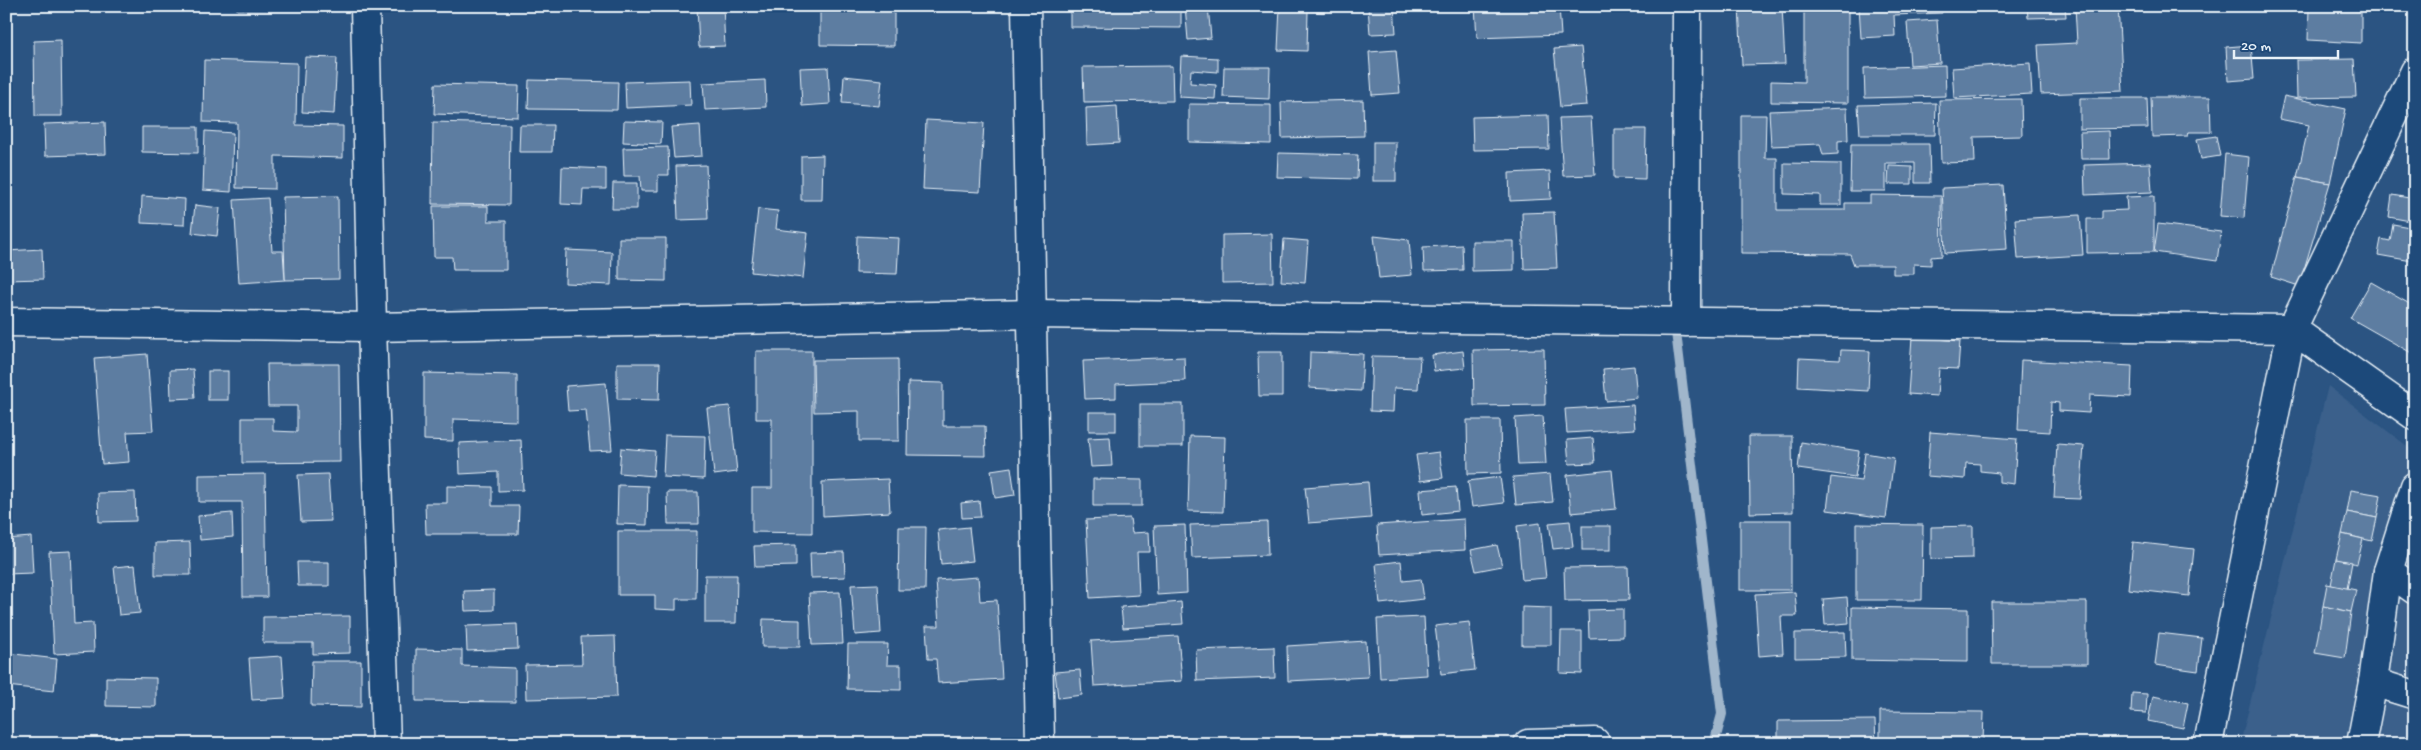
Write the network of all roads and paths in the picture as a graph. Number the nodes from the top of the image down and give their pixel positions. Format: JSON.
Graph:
{"nodes":[{"id":1,"x":365,"y":6,"type":"edge"},
{"id":2,"x":1026,"y":6,"type":"edge"},
{"id":3,"x":1686,"y":6,"type":"edge"},
{"id":4,"x":2415,"y":72,"type":"edge"},
{"id":5,"x":1033,"y":314,"type":"junction"},
{"id":6,"x":6,"y":322,"type":"edge"},
{"id":7,"x":1686,"y":322,"type":"junction"},
{"id":8,"x":372,"y":327,"type":"junction"},
{"id":9,"x":2292,"y":329,"type":"junction"},
{"id":10,"x":2415,"y":416,"type":"edge"},
{"id":11,"x":2415,"y":486,"type":"edge"},
{"id":12,"x":2388,"y":571,"type":"junction"},
{"id":13,"x":2415,"y":590,"type":"edge"},
{"id":14,"x":2373,"y":682,"type":"junction"},
{"id":15,"x":2415,"y":695,"type":"edge"},
{"id":16,"x":1595,"y":742,"type":"dead end"},
{"id":17,"x":386,"y":744,"type":"edge"},
{"id":18,"x":1040,"y":744,"type":"edge"},
{"id":19,"x":1528,"y":744,"type":"edge"},
{"id":20,"x":2208,"y":744,"type":"edge"},
{"id":21,"x":2361,"y":744,"type":"edge"}],
"edges":[{"from":1,"to":8,"type":"street"},
{"from":2,"to":5,"type":"street"},
{"from":3,"to":7,"type":"street"},
{"from":4,"to":9,"type":"street"},
{"from":5,"to":7,"type":"street"},
{"from":5,"to":8,"type":"street"},
{"from":5,"to":18,"type":"street"},
{"from":6,"to":8,"type":"street"},
{"from":7,"to":9,"type":"street"},
{"from":8,"to":17,"type":"street"},
{"from":9,"to":10,"type":"street"},
{"from":9,"to":20,"type":"street"},
{"from":11,"to":12,"type":"street"},
{"from":12,"to":13,"type":"street"},
{"from":12,"to":14,"type":"street"},
{"from":14,"to":15,"type":"street"},
{"from":14,"to":21,"type":"street"},
{"from":16,"to":19,"type":"street"}]}
